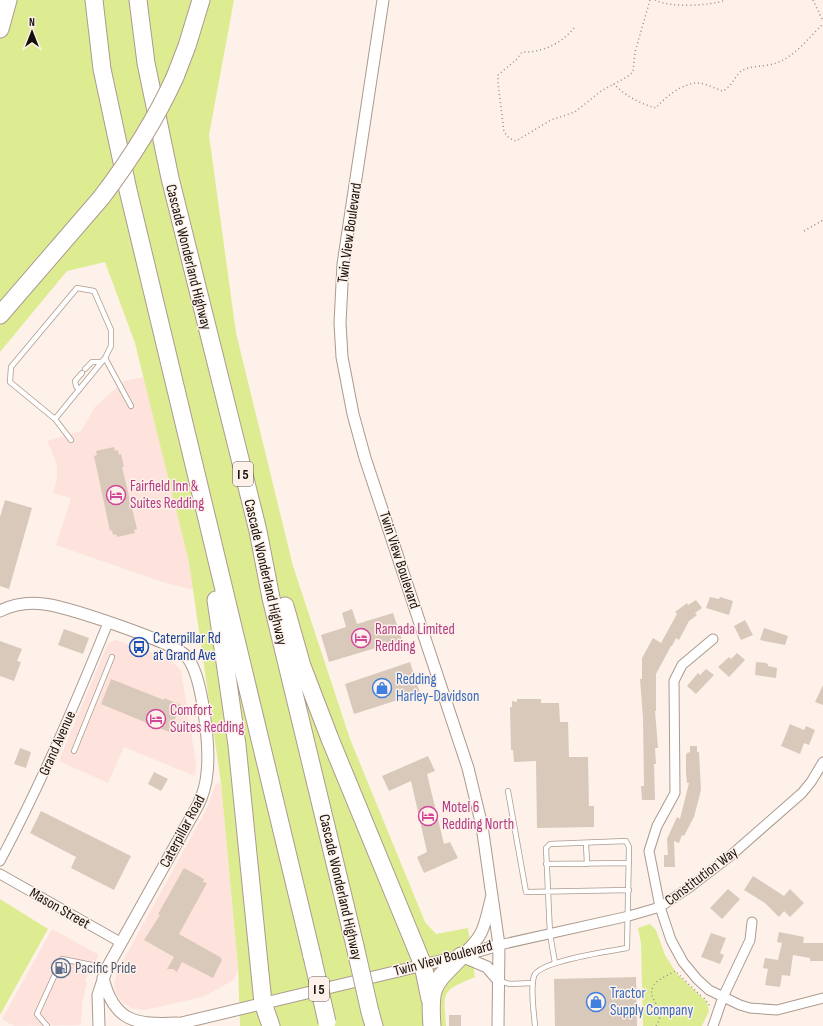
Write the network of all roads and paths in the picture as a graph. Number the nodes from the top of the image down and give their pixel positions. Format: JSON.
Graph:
{"nodes":[{"id":1,"x":8,"y":0,"type":"edge"},
{"id":2,"x":94,"y":0,"type":"edge"},
{"id":3,"x":138,"y":0,"type":"edge"},
{"id":4,"x":201,"y":0,"type":"edge"},
{"id":5,"x":383,"y":0,"type":"edge"},
{"id":6,"x":650,"y":0,"type":"edge"},
{"id":7,"x":655,"y":0,"type":"edge"},
{"id":8,"x":726,"y":0,"type":"edge"},
{"id":9,"x":813,"y":0,"type":"edge"},
{"id":10,"x":823,"y":21,"type":"edge"},
{"id":11,"x":823,"y":24,"type":"edge"},
{"id":12,"x":574,"y":28,"type":"dead end"},
{"id":13,"x":0,"y":29,"type":"edge"},
{"id":14,"x":614,"y":84,"type":"junction"},
{"id":15,"x":823,"y":220,"type":"edge"},
{"id":16,"x":804,"y":231,"type":"dead end"},
{"id":17,"x":0,"y":315,"type":"edge"},
{"id":18,"x":105,"y":358,"type":"junction"},
{"id":19,"x":101,"y":362,"type":"junction"},
{"id":20,"x":85,"y":369,"type":"dead end"},
{"id":21,"x":82,"y":373,"type":"dead end"},
{"id":22,"x":79,"y":390,"type":"junction"},
{"id":23,"x":131,"y":406,"type":"dead end"},
{"id":24,"x":55,"y":419,"type":"junction"},
{"id":25,"x":71,"y":440,"type":"dead end"},
{"id":26,"x":210,"y":529,"type":"junction"},
{"id":27,"x":258,"y":531,"type":"junction"},
{"id":28,"x":0,"y":611,"type":"edge"},
{"id":29,"x":108,"y":623,"type":"junction"},
{"id":30,"x":713,"y":639,"type":"dead end"},
{"id":31,"x":112,"y":657,"type":"dead end"},
{"id":32,"x":74,"y":751,"type":"dead end"},
{"id":33,"x":823,"y":762,"type":"edge"},
{"id":34,"x":508,"y":791,"type":"dead end"},
{"id":35,"x":586,"y":843,"type":"junction"},
{"id":36,"x":0,"y":861,"type":"edge"},
{"id":37,"x":629,"y":863,"type":"junction"},
{"id":38,"x":546,"y":864,"type":"junction"},
{"id":39,"x":587,"y":864,"type":"junction"},
{"id":40,"x":0,"y":874,"type":"edge"},
{"id":41,"x":629,"y":890,"type":"junction"},
{"id":42,"x":492,"y":891,"type":"junction"},
{"id":43,"x":547,"y":892,"type":"junction"},
{"id":44,"x":660,"y":908,"type":"junction"},
{"id":45,"x":629,"y":916,"type":"junction"},
{"id":46,"x":752,"y":922,"type":"dead end"},
{"id":47,"x":550,"y":934,"type":"junction"},
{"id":48,"x":120,"y":942,"type":"junction"},
{"id":49,"x":499,"y":945,"type":"junction"},
{"id":50,"x":461,"y":956,"type":"junction"},
{"id":51,"x":555,"y":963,"type":"junction"},
{"id":52,"x":423,"y":965,"type":"junction"},
{"id":53,"x":105,"y":973,"type":"junction"},
{"id":54,"x":499,"y":981,"type":"junction"},
{"id":55,"x":533,"y":983,"type":"junction"},
{"id":56,"x":723,"y":997,"type":"junction"},
{"id":57,"x":823,"y":998,"type":"edge"},
{"id":58,"x":430,"y":1000,"type":"junction"},
{"id":59,"x":262,"y":1003,"type":"junction"},
{"id":60,"x":710,"y":1010,"type":"dead end"},
{"id":61,"x":372,"y":1019,"type":"edge"},
{"id":62,"x":182,"y":1023,"type":"junction"},
{"id":63,"x":328,"y":1024,"type":"edge"},
{"id":64,"x":47,"y":1026,"type":"edge"},
{"id":65,"x":99,"y":1026,"type":"edge"},
{"id":66,"x":169,"y":1026,"type":"edge"},
{"id":67,"x":270,"y":1026,"type":"edge"},
{"id":68,"x":432,"y":1026,"type":"edge"},
{"id":69,"x":498,"y":1026,"type":"edge"},
{"id":70,"x":535,"y":1026,"type":"edge"},
{"id":71,"x":656,"y":1026,"type":"edge"},
{"id":72,"x":713,"y":1026,"type":"edge"}],
"edges":[{"from":1,"to":13,"type":"highway"},
{"from":2,"to":26,"type":"highway","number":"I 5"},
{"from":3,"to":27,"type":"highway","name":"Cascade Wonderland Highway","number":"I 5"},
{"from":4,"to":17,"type":"highway","bridge":true},
{"from":5,"to":42,"type":"street","name":"Twin View Boulevard"},
{"from":6,"to":14,"type":"path"},
{"from":7,"to":8,"type":"path"},
{"from":9,"to":10,"type":"path"},
{"from":11,"to":14,"type":"path"},
{"from":12,"to":14,"type":"path"},
{"from":15,"to":16,"type":"path"},
{"from":18,"to":19,"type":"lane"},
{"from":18,"to":23,"type":"lane"},
{"from":18,"to":24,"type":"lane"},
{"from":19,"to":20,"type":"lane"},
{"from":19,"to":22,"type":"lane"},
{"from":21,"to":22,"type":"lane"},
{"from":22,"to":24,"type":"lane"},
{"from":24,"to":25,"type":"lane"},
{"from":26,"to":59,"type":"highway"},
{"from":26,"to":63,"type":"highway","number":"I 5","bridge":true},
{"from":27,"to":52,"type":"highway"},
{"from":27,"to":61,"type":"highway","name":"Cascade Wonderland Highway","number":"I 5","bridge":true},
{"from":28,"to":29,"type":"street","name":"Caterpillar Road"},
{"from":29,"to":36,"type":"street","name":"Grand Avenue"},
{"from":29,"to":48,"type":"street","name":"Caterpillar Road"},
{"from":30,"to":44,"type":"street"},
{"from":31,"to":32,"type":"lane"},
{"from":33,"to":44,"type":"street","name":"Constitution Way"},
{"from":34,"to":43,"type":"lane"},
{"from":35,"to":37,"type":"lane"},
{"from":35,"to":38,"type":"lane"},
{"from":35,"to":39,"type":"lane"},
{"from":37,"to":39,"type":"lane"},
{"from":37,"to":41,"type":"lane"},
{"from":38,"to":39,"type":"lane"},
{"from":38,"to":43,"type":"lane"},
{"from":40,"to":48,"type":"street","name":"Mason Street"},
{"from":41,"to":43,"type":"lane"},
{"from":41,"to":45,"type":"lane"},
{"from":42,"to":49,"type":"street","name":"Twin View Boulevard"},
{"from":42,"to":50,"type":"street"},
{"from":43,"to":47,"type":"lane"},
{"from":44,"to":45,"type":"street","name":"Constitution Way"},
{"from":44,"to":56,"type":"street"},
{"from":45,"to":47,"type":"street","name":"Constitution Way"},
{"from":45,"to":51,"type":"lane"},
{"from":46,"to":56,"type":"street"},
{"from":47,"to":49,"type":"street","name":"Constitution Way"},
{"from":47,"to":51,"type":"lane"},
{"from":48,"to":53,"type":"street","name":"Caterpillar Road"},
{"from":49,"to":50,"type":"street","name":"Twin View Boulevard"},
{"from":49,"to":54,"type":"street"},
{"from":50,"to":52,"type":"street","name":"Twin View Boulevard"},
{"from":50,"to":54,"type":"street"},
{"from":50,"to":58,"type":"highway"},
{"from":51,"to":55,"type":"lane"},
{"from":52,"to":58,"type":"highway"},
{"from":52,"to":59,"type":"street","name":"Twin View Boulevard"},
{"from":53,"to":62,"type":"street"},
{"from":53,"to":64,"type":"lane"},
{"from":53,"to":65,"type":"street","name":"Caterpillar Road"},
{"from":54,"to":55,"type":"lane"},
{"from":54,"to":69,"type":"street"},
{"from":55,"to":70,"type":"lane"},
{"from":56,"to":57,"type":"street"},
{"from":56,"to":72,"type":"street"},
{"from":58,"to":68,"type":"highway"},
{"from":59,"to":62,"type":"street","name":"Twin View Boulevard"},
{"from":59,"to":67,"type":"highway"},
{"from":60,"to":71,"type":"path"},
{"from":62,"to":66,"type":"street","name":"Twin View Boulevard"}]}
